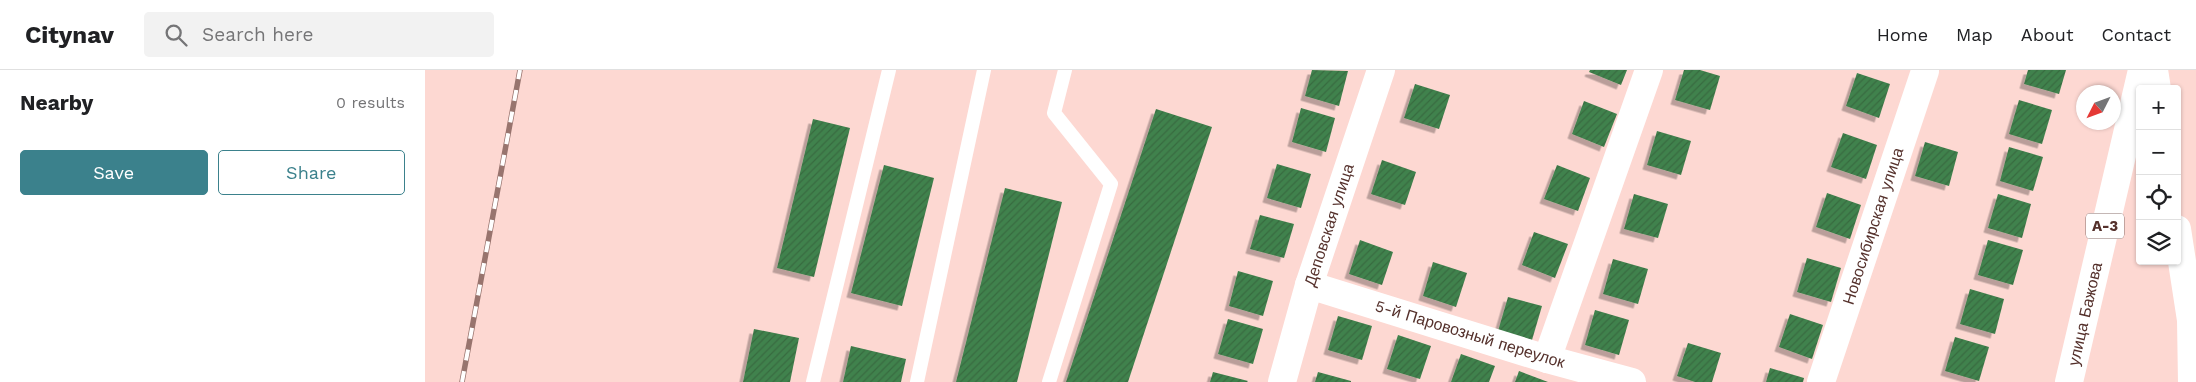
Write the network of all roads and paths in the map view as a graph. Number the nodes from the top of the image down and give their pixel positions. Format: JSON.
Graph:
{"nodes":[{"id":1,"x":889,"y":70,"type":"edge"},
{"id":2,"x":984,"y":70,"type":"edge"},
{"id":3,"x":1065,"y":70,"type":"edge"},
{"id":4,"x":1381,"y":70,"type":"edge"},
{"id":5,"x":1649,"y":70,"type":"edge"},
{"id":6,"x":1925,"y":70,"type":"edge"},
{"id":7,"x":2142,"y":70,"type":"edge"},
{"id":8,"x":2154,"y":70,"type":"edge"},
{"id":9,"x":2156,"y":85,"type":"edge"},
{"id":10,"x":2181,"y":254,"type":"edge"},
{"id":11,"x":1309,"y":285,"type":"junction"},
{"id":12,"x":1547,"y":358,"type":"junction"},
{"id":13,"x":813,"y":382,"type":"edge"},
{"id":14,"x":917,"y":382,"type":"edge"},
{"id":15,"x":1049,"y":382,"type":"edge"},
{"id":16,"x":1282,"y":382,"type":"edge"},
{"id":17,"x":1632,"y":382,"type":"edge"},
{"id":18,"x":1821,"y":382,"type":"edge"},
{"id":19,"x":2069,"y":382,"type":"edge"},
{"id":20,"x":2192,"y":382,"type":"edge"}],
"edges":[{"from":1,"to":13,"type":"lane"},
{"from":2,"to":14,"type":"lane"},
{"from":3,"to":15,"type":"lane"},
{"from":4,"to":11,"type":"main road","name":"Деповская улица"},
{"from":5,"to":12,"type":"main road"},
{"from":6,"to":18,"type":"main road","name":"Новосибирская улица"},
{"from":7,"to":19,"type":"main road","name":"улица Бажова","number":"A-3"},
{"from":8,"to":9,"type":"main road"},
{"from":10,"to":20,"type":"main road"},
{"from":11,"to":12,"type":"main road","name":"5-й Паровозный переулок"},
{"from":11,"to":16,"type":"main road","name":"Деповская улица"},
{"from":12,"to":17,"type":"main road","name":"5-й Паровозный переулок"}]}
